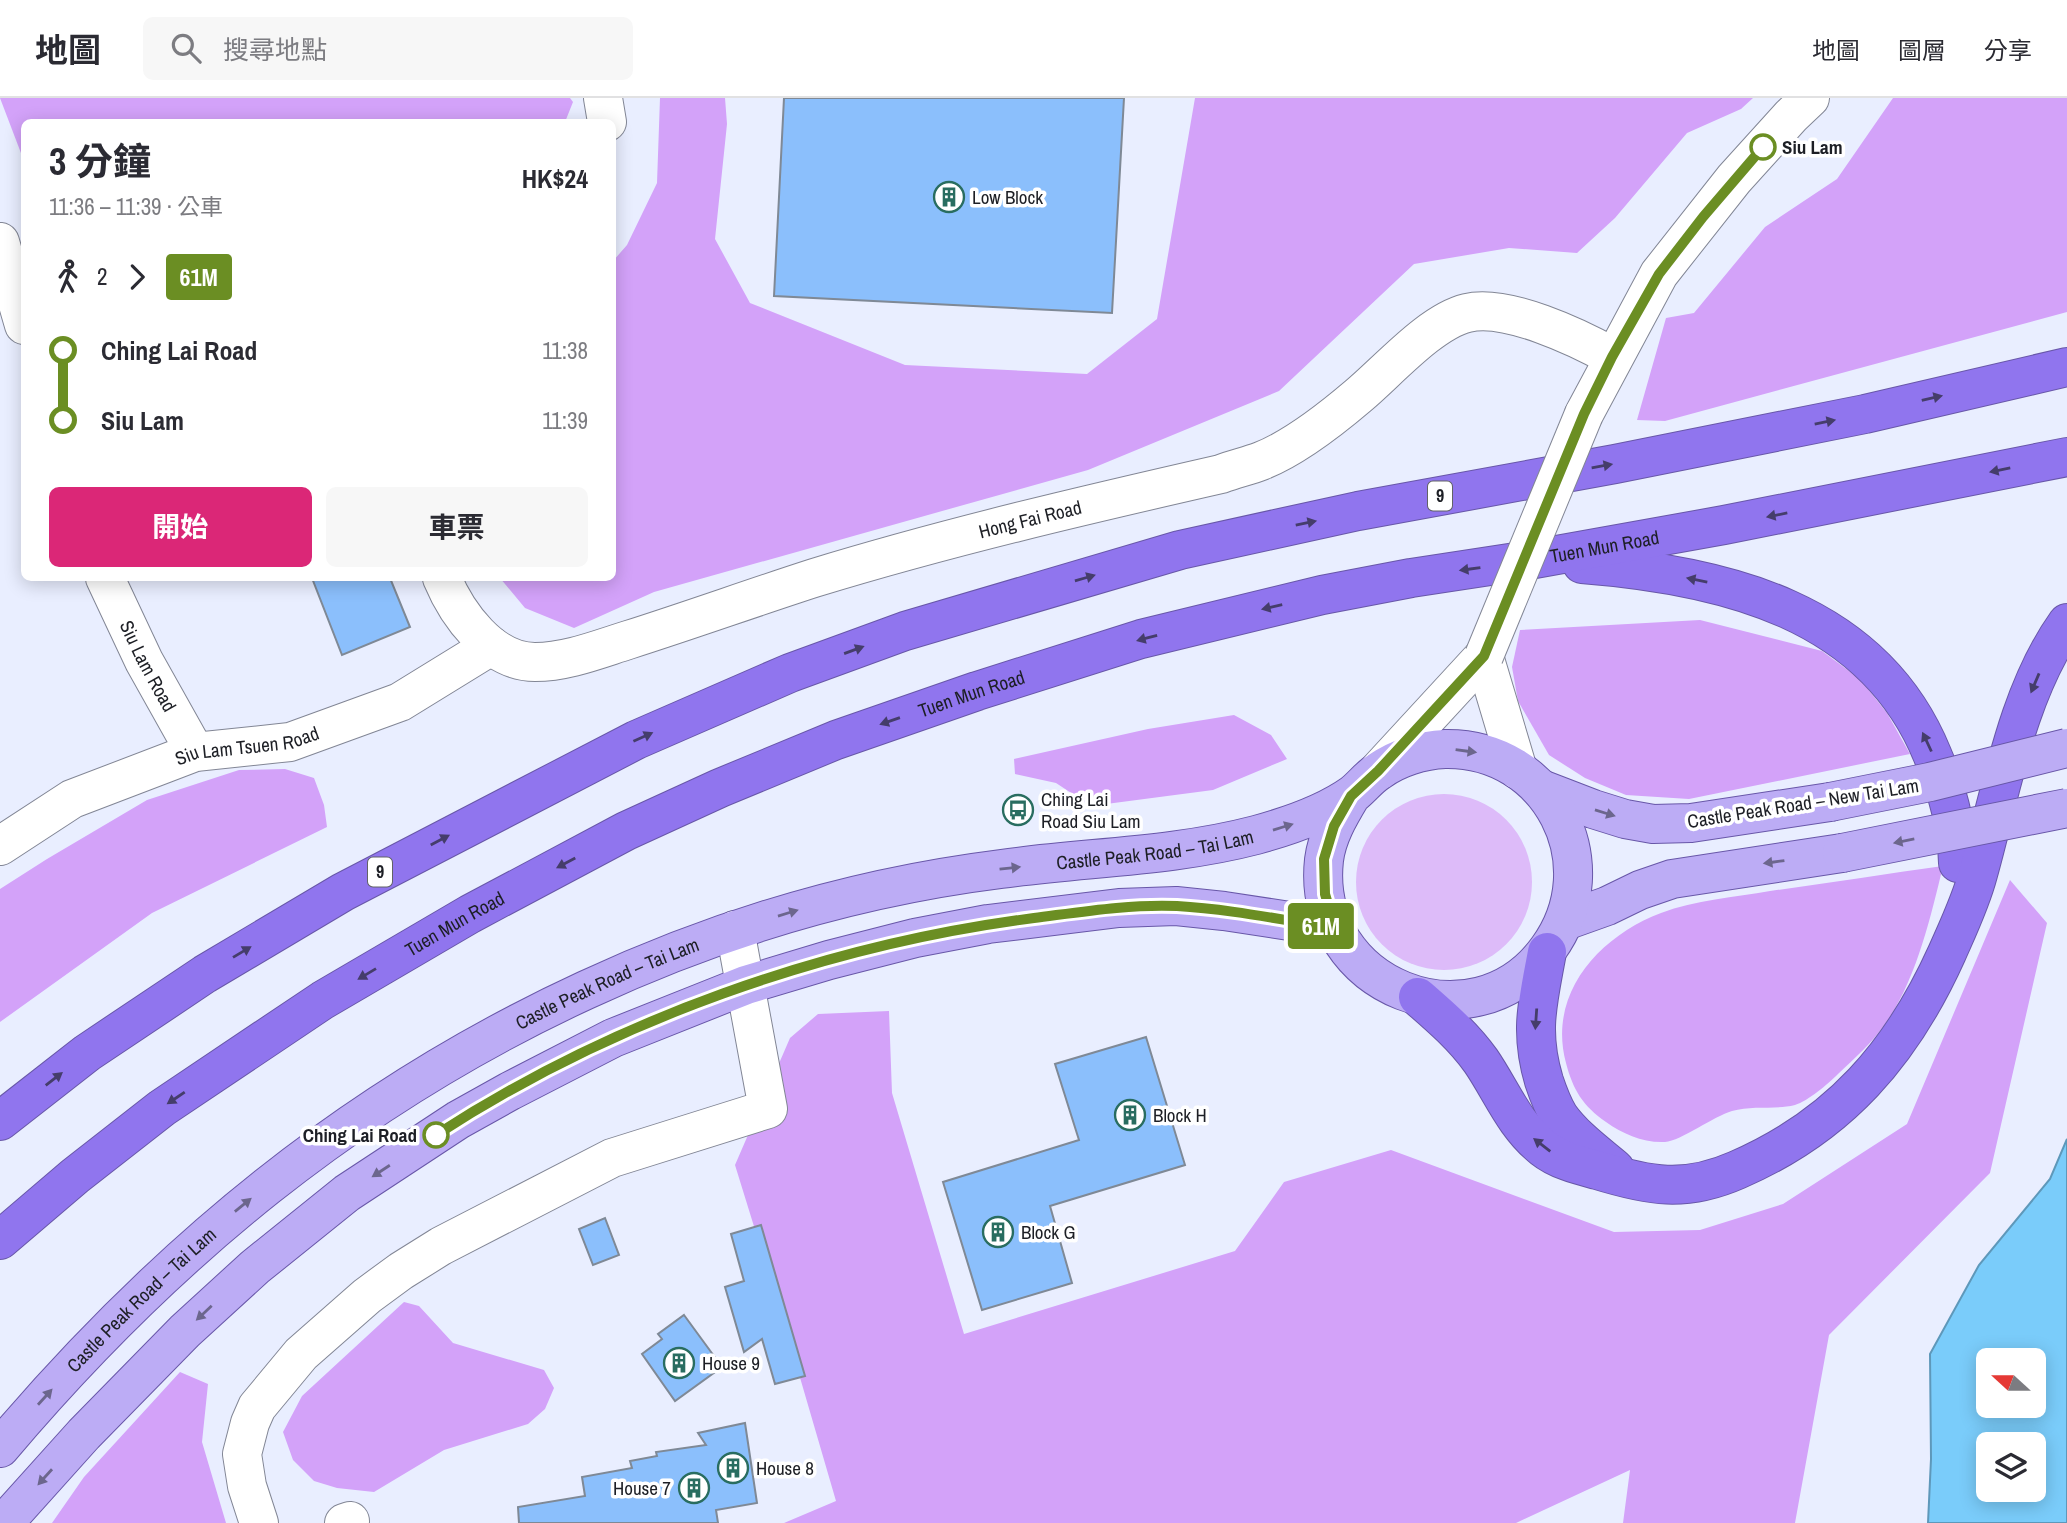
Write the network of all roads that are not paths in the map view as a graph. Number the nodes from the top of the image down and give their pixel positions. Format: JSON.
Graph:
{"nodes":[{"id":1,"x":603,"y":98,"type":"edge"},
{"id":2,"x":1810,"y":98,"type":"edge"},
{"id":3,"x":606,"y":119,"type":"edge"},
{"id":4,"x":0,"y":242,"type":"edge"},
{"id":5,"x":21,"y":316,"type":"edge"},
{"id":6,"x":1612,"y":357,"type":"junction"},
{"id":7,"x":2067,"y":367,"type":"edge"},
{"id":8,"x":2067,"y":457,"type":"edge"},
{"id":9,"x":1529,"y":560,"type":"junction"},
{"id":10,"x":106,"y":581,"type":"edge"},
{"id":11,"x":444,"y":581,"type":"edge"},
{"id":12,"x":2067,"y":623,"type":"edge"},
{"id":13,"x":491,"y":646,"type":"junction"},
{"id":14,"x":1484,"y":656,"type":"junction"},
{"id":15,"x":2067,"y":748,"type":"edge"},
{"id":16,"x":195,"y":752,"type":"junction"},
{"id":17,"x":1530,"y":779,"type":"junction"},
{"id":18,"x":1364,"y":783,"type":"junction"},
{"id":19,"x":2067,"y":808,"type":"edge"},
{"id":20,"x":0,"y":846,"type":"edge"},
{"id":21,"x":1335,"y":928,"type":"junction"},
{"id":22,"x":735,"y":930,"type":"junction"},
{"id":23,"x":1556,"y":936,"type":"junction"},
{"id":24,"x":1937,"y":974,"type":"junction"},
{"id":25,"x":746,"y":985,"type":"junction"},
{"id":26,"x":1418,"y":996,"type":"junction"},
{"id":27,"x":0,"y":1121,"type":"edge"},
{"id":28,"x":1627,"y":1179,"type":"junction"},
{"id":29,"x":0,"y":1240,"type":"edge"},
{"id":30,"x":0,"y":1448,"type":"edge"},
{"id":31,"x":4,"y":1523,"type":"edge"},
{"id":32,"x":259,"y":1523,"type":"edge"}],
"edges":[{"from":1,"to":3,"type":"street"},
{"from":2,"to":6,"type":"street","name":"Castle Peak Road – Tai Lam"},
{"from":4,"to":5,"type":"street"},
{"from":6,"to":13,"type":"street","name":"Hong Fai Road"},
{"from":6,"to":14,"type":"street","name":"Castle Peak Road – Tai Lam","bridge":true},
{"from":27,"to":7,"type":"highway","number":"9","one_way":true},
{"from":8,"to":9,"type":"highway","name":"Tuen Mun Road","one_way":true},
{"from":24,"to":9,"type":"highway","one_way":true},
{"from":9,"to":29,"type":"highway","name":"Tuen Mun Road","one_way":true},
{"from":10,"to":16,"type":"street","name":"Siu Lam Road"},
{"from":11,"to":13,"type":"street","name":"Hong Fai Road"},
{"from":12,"to":24,"type":"highway","one_way":true},
{"from":13,"to":16,"type":"street","name":"Siu Lam Tsuen Road"},
{"from":14,"to":17,"type":"street","name":"Castle Peak Road – Tai Lam"},
{"from":14,"to":18,"type":"street","name":"Castle Peak Road – Tai Lam"},
{"from":17,"to":15,"type":"main road","name":"Castle Peak Road – New Tai Lam","one_way":true,"bridge":true},
{"from":16,"to":20,"type":"street","name":"Siu Lam Tsuen Road"},
{"from":18,"to":17,"type":"main road","name":"Castle Peak Road – Tai Lam","one_way":true},
{"from":17,"to":23,"type":"main road","name":"Castle Peak Road – Tai Lam"},
{"from":18,"to":21,"type":"main road","name":"Castle Peak Road – Tai Lam"},
{"from":22,"to":18,"type":"main road","name":"Castle Peak Road – Tai Lam","one_way":true},
{"from":19,"to":23,"type":"main road","one_way":true,"bridge":true},
{"from":21,"to":25,"type":"main road"},
{"from":21,"to":26,"type":"main road","name":"Castle Peak Road – Tai Lam"},
{"from":22,"to":25,"type":"street"},
{"from":30,"to":22,"type":"main road","name":"Castle Peak Road – Tai Lam","one_way":true},
{"from":23,"to":26,"type":"main road","name":"Castle Peak Road – Tai Lam"},
{"from":23,"to":28,"type":"highway","one_way":true},
{"from":24,"to":28,"type":"highway"},
{"from":25,"to":31,"type":"main road","one_way":true},
{"from":25,"to":32,"type":"street"},
{"from":28,"to":26,"type":"highway","one_way":true}]}
